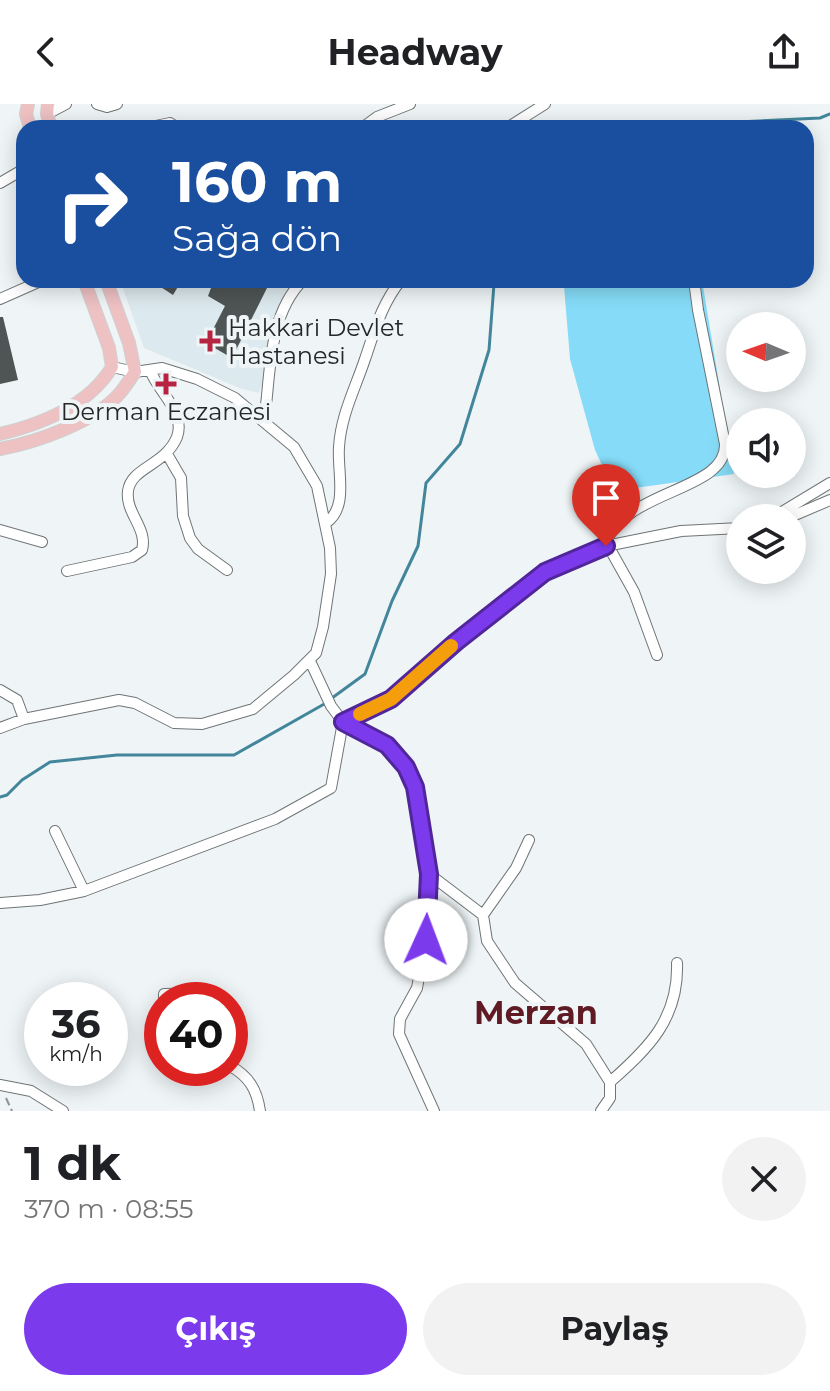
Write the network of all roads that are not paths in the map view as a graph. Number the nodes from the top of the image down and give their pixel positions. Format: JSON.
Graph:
{"nodes":[{"id":1,"x":66,"y":104,"type":"edge"},
{"id":2,"x":97,"y":104,"type":"edge"},
{"id":3,"x":117,"y":104,"type":"edge"},
{"id":4,"x":374,"y":104,"type":"edge"},
{"id":5,"x":410,"y":104,"type":"edge"},
{"id":6,"x":541,"y":105,"type":"edge"},
{"id":7,"x":47,"y":109,"type":"edge"},
{"id":8,"x":377,"y":117,"type":"junction"},
{"id":9,"x":373,"y":120,"type":"edge"},
{"id":10,"x":519,"y":120,"type":"edge"},
{"id":11,"x":25,"y":288,"type":"edge"},
{"id":12,"x":87,"y":288,"type":"edge"},
{"id":13,"x":109,"y":288,"type":"edge"},
{"id":14,"x":295,"y":288,"type":"edge"},
{"id":15,"x":394,"y":288,"type":"edge"},
{"id":16,"x":695,"y":288,"type":"edge"},
{"id":17,"x":0,"y":299,"type":"edge"},
{"id":18,"x":112,"y":367,"type":"junction"},
{"id":19,"x":150,"y":370,"type":"junction"},
{"id":20,"x":135,"y":372,"type":"junction"},
{"id":21,"x":264,"y":422,"type":"junction"},
{"id":22,"x":0,"y":434,"type":"edge"},
{"id":23,"x":0,"y":449,"type":"edge"},
{"id":24,"x":167,"y":454,"type":"junction"},
{"id":25,"x":830,"y":483,"type":"edge"},
{"id":26,"x":830,"y":500,"type":"edge"},
{"id":27,"x":795,"y":504,"type":"edge"},
{"id":28,"x":806,"y":510,"type":"edge"},
{"id":29,"x":326,"y":523,"type":"junction"},
{"id":30,"x":726,"y":529,"type":"edge"},
{"id":31,"x":0,"y":530,"type":"edge"},
{"id":32,"x":42,"y":542,"type":"dead end"},
{"id":33,"x":606,"y":546,"type":"junction"},
{"id":34,"x":227,"y":570,"type":"dead end"},
{"id":35,"x":67,"y":571,"type":"dead end"},
{"id":36,"x":657,"y":655,"type":"dead end"},
{"id":37,"x":310,"y":661,"type":"junction"},
{"id":38,"x":0,"y":690,"type":"edge"},
{"id":39,"x":24,"y":719,"type":"junction"},
{"id":40,"x":343,"y":722,"type":"junction"},
{"id":41,"x":0,"y":728,"type":"edge"},
{"id":42,"x":55,"y":831,"type":"dead end"},
{"id":43,"x":529,"y":840,"type":"dead end"},
{"id":44,"x":429,"y":874,"type":"junction"},
{"id":45,"x":84,"y":891,"type":"junction"},
{"id":46,"x":0,"y":903,"type":"edge"},
{"id":47,"x":483,"y":915,"type":"junction"},
{"id":48,"x":677,"y":963,"type":"dead end"},
{"id":49,"x":248,"y":1080,"type":"edge"},
{"id":50,"x":610,"y":1082,"type":"junction"},
{"id":51,"x":0,"y":1088,"type":"edge"},
{"id":52,"x":63,"y":1111,"type":"edge"},
{"id":53,"x":260,"y":1111,"type":"edge"},
{"id":54,"x":434,"y":1111,"type":"edge"},
{"id":55,"x":601,"y":1111,"type":"edge"}],
"edges":[{"from":1,"to":7,"type":"street"},
{"from":2,"to":3,"type":"street"},
{"from":4,"to":8,"type":"street"},
{"from":5,"to":8,"type":"street"},
{"from":6,"to":10,"type":"street"},
{"from":8,"to":9,"type":"street"},
{"from":11,"to":17,"type":"street"},
{"from":12,"to":18,"type":"main road"},
{"from":13,"to":20,"type":"main road"},
{"from":14,"to":21,"type":"street"},
{"from":15,"to":29,"type":"street"},
{"from":16,"to":33,"type":"street"},
{"from":18,"to":20,"type":"street"},
{"from":18,"to":22,"type":"main road"},
{"from":19,"to":20,"type":"street"},
{"from":19,"to":21,"type":"street"},
{"from":19,"to":24,"type":"street"},
{"from":20,"to":23,"type":"main road"},
{"from":21,"to":29,"type":"street"},
{"from":24,"to":34,"type":"street"},
{"from":24,"to":35,"type":"street"},
{"from":25,"to":27,"type":"street"},
{"from":26,"to":28,"type":"street"},
{"from":29,"to":37,"type":"street"},
{"from":30,"to":33,"type":"street"},
{"from":31,"to":32,"type":"street"},
{"from":33,"to":36,"type":"street"},
{"from":33,"to":40,"type":"street"},
{"from":37,"to":39,"type":"street"},
{"from":37,"to":40,"type":"street"},
{"from":38,"to":39,"type":"street"},
{"from":39,"to":41,"type":"street"},
{"from":40,"to":44,"type":"street"},
{"from":40,"to":45,"type":"street"},
{"from":42,"to":45,"type":"street"},
{"from":43,"to":47,"type":"street"},
{"from":44,"to":47,"type":"street"},
{"from":44,"to":54,"type":"street"},
{"from":45,"to":46,"type":"street"},
{"from":47,"to":50,"type":"street"},
{"from":48,"to":50,"type":"street"},
{"from":49,"to":53,"type":"street"},
{"from":50,"to":55,"type":"street"},
{"from":51,"to":52,"type":"street"}]}
